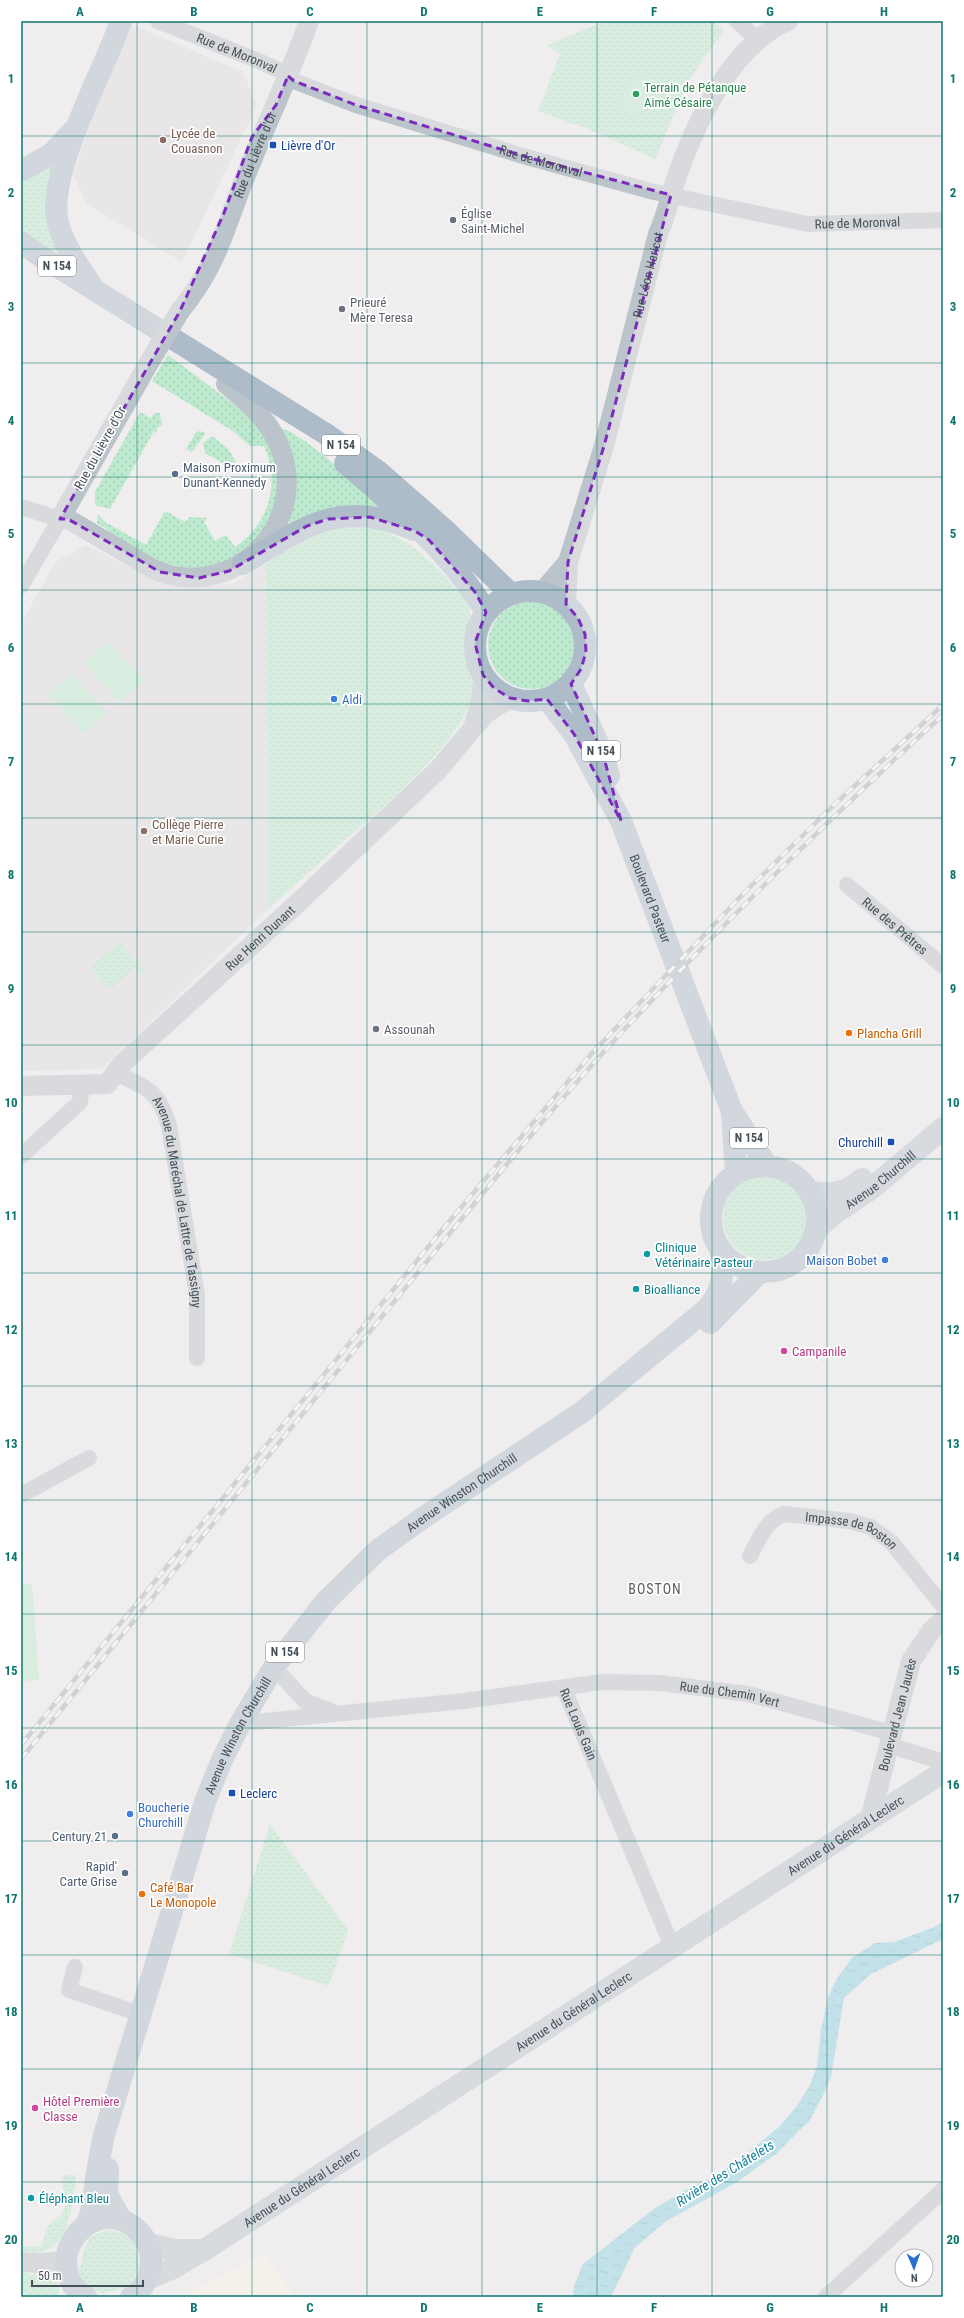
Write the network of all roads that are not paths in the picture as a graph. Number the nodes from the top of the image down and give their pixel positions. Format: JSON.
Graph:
{"nodes":[{"id":1,"x":121,"y":21,"type":"edge"},
{"id":2,"x":158,"y":21,"type":"edge"},
{"id":3,"x":309,"y":21,"type":"edge"},
{"id":4,"x":737,"y":21,"type":"edge"},
{"id":5,"x":788,"y":21,"type":"edge"},
{"id":6,"x":757,"y":39,"type":"junction"},
{"id":7,"x":288,"y":76,"type":"junction"},
{"id":8,"x":78,"y":125,"type":"junction"},
{"id":9,"x":21,"y":171,"type":"edge"},
{"id":10,"x":671,"y":195,"type":"junction"},
{"id":11,"x":943,"y":220,"type":"edge"},
{"id":12,"x":21,"y":242,"type":"edge"},
{"id":13,"x":21,"y":254,"type":"edge"},
{"id":14,"x":94,"y":290,"type":"junction"},
{"id":15,"x":226,"y":384,"type":"junction"},
{"id":16,"x":21,"y":508,"type":"edge"},
{"id":17,"x":60,"y":519,"type":"junction"},
{"id":18,"x":429,"y":540,"type":"junction"},
{"id":19,"x":568,"y":562,"type":"junction"},
{"id":20,"x":243,"y":564,"type":"junction"},
{"id":21,"x":21,"y":586,"type":"edge"},
{"id":22,"x":542,"y":592,"type":"junction"},
{"id":23,"x":511,"y":594,"type":"junction"},
{"id":24,"x":566,"y":604,"type":"junction"},
{"id":25,"x":486,"y":612,"type":"junction"},
{"id":26,"x":483,"y":675,"type":"junction"},
{"id":27,"x":571,"y":684,"type":"junction"},
{"id":28,"x":510,"y":698,"type":"junction"},
{"id":29,"x":547,"y":699,"type":"junction"},
{"id":30,"x":472,"y":729,"type":"junction"},
{"id":31,"x":621,"y":821,"type":"junction"},
{"id":32,"x":847,"y":885,"type":"dead end"},
{"id":33,"x":943,"y":966,"type":"edge"},
{"id":34,"x":115,"y":1073,"type":"junction"},
{"id":35,"x":82,"y":1085,"type":"junction"},
{"id":36,"x":21,"y":1086,"type":"edge"},
{"id":37,"x":732,"y":1109,"type":"junction"},
{"id":38,"x":943,"y":1112,"type":"edge"},
{"id":39,"x":943,"y":1128,"type":"edge"},
{"id":40,"x":21,"y":1156,"type":"edge"},
{"id":41,"x":767,"y":1166,"type":"junction"},
{"id":42,"x":736,"y":1174,"type":"junction"},
{"id":43,"x":810,"y":1192,"type":"junction"},
{"id":44,"x":816,"y":1229,"type":"junction"},
{"id":45,"x":721,"y":1251,"type":"junction"},
{"id":46,"x":760,"y":1272,"type":"junction"},
{"id":47,"x":197,"y":1358,"type":"dead end"},
{"id":48,"x":89,"y":1458,"type":"dead end"},
{"id":49,"x":21,"y":1495,"type":"edge"},
{"id":50,"x":750,"y":1556,"type":"dead end"},
{"id":51,"x":943,"y":1606,"type":"edge"},
{"id":52,"x":943,"y":1620,"type":"edge"},
{"id":53,"x":282,"y":1676,"type":"junction"},
{"id":54,"x":564,"y":1688,"type":"junction"},
{"id":55,"x":339,"y":1712,"type":"junction"},
{"id":56,"x":254,"y":1722,"type":"junction"},
{"id":57,"x":890,"y":1739,"type":"junction"},
{"id":58,"x":943,"y":1762,"type":"edge"},
{"id":59,"x":943,"y":1772,"type":"edge"},
{"id":60,"x":870,"y":1819,"type":"junction"},
{"id":61,"x":672,"y":1946,"type":"junction"},
{"id":62,"x":75,"y":1966,"type":"dead end"},
{"id":63,"x":140,"y":2014,"type":"junction"},
{"id":64,"x":943,"y":2190,"type":"edge"},
{"id":65,"x":121,"y":2220,"type":"junction"},
{"id":66,"x":87,"y":2225,"type":"junction"},
{"id":67,"x":148,"y":2244,"type":"junction"},
{"id":68,"x":204,"y":2250,"type":"junction"},
{"id":69,"x":66,"y":2261,"type":"junction"},
{"id":70,"x":21,"y":2262,"type":"edge"},
{"id":71,"x":147,"y":2279,"type":"junction"},
{"id":72,"x":76,"y":2292,"type":"edge"},
{"id":73,"x":131,"y":2297,"type":"edge"},
{"id":74,"x":826,"y":2297,"type":"edge"}],
"edges":[{"from":1,"to":8,"type":"main road"},
{"from":2,"to":7,"type":"street","name":"Rue de Moronval"},
{"from":3,"to":7,"type":"street","name":"Rue du Lièvre d'Or"},
{"from":4,"to":6,"type":"street"},
{"from":5,"to":6,"type":"street","name":"Rue Léon Haricot"},
{"from":6,"to":10,"type":"street","name":"Rue Léon Haricot"},
{"from":7,"to":10,"type":"street","name":"Rue de Moronval"},
{"from":7,"to":17,"type":"street","name":"Rue du Lièvre d'Or","bridge":true},
{"from":8,"to":9,"type":"main road"},
{"from":8,"to":14,"type":"main road"},
{"from":10,"to":11,"type":"street","name":"Rue de Moronval"},
{"from":10,"to":19,"type":"street","name":"Rue Léon Haricot"},
{"from":12,"to":14,"type":"main road","number":"N 154"},
{"from":13,"to":15,"type":"main road"},
{"from":14,"to":23,"type":"main road","number":"N 154"},
{"from":15,"to":18,"type":"main road","number":"N 154"},
{"from":15,"to":20,"type":"street"},
{"from":16,"to":17,"type":"street"},
{"from":17,"to":20,"type":"street"},
{"from":17,"to":21,"type":"street","name":"Rue du Lièvre d'Or"},
{"from":18,"to":20,"type":"main road"},
{"from":18,"to":25,"type":"main road","number":"N 154"},
{"from":19,"to":22,"type":"street","name":"Rue Léon Haricot"},
{"from":19,"to":24,"type":"street","name":"Rue Léon Haricot"},
{"from":22,"to":23,"type":"main road"},
{"from":22,"to":24,"type":"main road"},
{"from":23,"to":25,"type":"main road"},
{"from":24,"to":27,"type":"main road"},
{"from":25,"to":26,"type":"main road"},
{"from":26,"to":28,"type":"main road"},
{"from":26,"to":30,"type":"street"},
{"from":27,"to":29,"type":"main road"},
{"from":27,"to":31,"type":"main road","number":"N 154"},
{"from":28,"to":29,"type":"main road"},
{"from":28,"to":30,"type":"street","name":"Rue Henri Dunant"},
{"from":29,"to":31,"type":"main road","name":"Boulevard Pasteur","number":"N 154"},
{"from":30,"to":34,"type":"street","name":"Rue Henri Dunant"},
{"from":31,"to":37,"type":"main road","name":"Boulevard Pasteur","number":"N 154"},
{"from":32,"to":33,"type":"street","name":"Rue des Prêtres"},
{"from":34,"to":35,"type":"street","name":"Rue Henri Dunant"},
{"from":34,"to":47,"type":"street","name":"Avenue du Maréchal de Lattre de Tassigny"},
{"from":35,"to":36,"type":"street","name":"Rue Henri Dunant"},
{"from":35,"to":40,"type":"street"},
{"from":37,"to":41,"type":"main road","number":"N 154"},
{"from":37,"to":42,"type":"main road","number":"N 154"},
{"from":38,"to":43,"type":"main road","name":"Avenue Churchill"},
{"from":39,"to":44,"type":"main road","name":"Avenue Churchill"},
{"from":41,"to":42,"type":"main road"},
{"from":41,"to":43,"type":"main road"},
{"from":42,"to":45,"type":"main road"},
{"from":43,"to":44,"type":"main road"},
{"from":44,"to":46,"type":"main road"},
{"from":45,"to":46,"type":"main road"},
{"from":45,"to":63,"type":"main road","name":"Avenue Winston Churchill","number":"N 154"},
{"from":46,"to":53,"type":"main road","name":"Avenue Winston Churchill","number":"N 154"},
{"from":48,"to":49,"type":"street"},
{"from":50,"to":51,"type":"street","name":"Impasse de Boston"},
{"from":52,"to":57,"type":"street","name":"Boulevard Jean Jaurès"},
{"from":53,"to":55,"type":"street","name":"Rue Louis Gain"},
{"from":53,"to":56,"type":"main road","name":"Avenue Winston Churchill","number":"N 154"},
{"from":54,"to":55,"type":"street","name":"Rue Louis Gain"},
{"from":54,"to":57,"type":"street","name":"Rue du Chemin Vert"},
{"from":54,"to":61,"type":"street","name":"Rue Louis Gain"},
{"from":55,"to":56,"type":"street","name":"Rue Louis Gain"},
{"from":56,"to":65,"type":"main road","name":"Avenue Winston Churchill","number":"N 154"},
{"from":57,"to":58,"type":"street","name":"Rue du Chemin Vert"},
{"from":57,"to":60,"type":"street","name":"Boulevard Jean Jaurès"},
{"from":59,"to":60,"type":"main road","name":"Avenue du Général Leclerc"},
{"from":60,"to":61,"type":"main road","name":"Avenue du Général Leclerc"},
{"from":61,"to":68,"type":"main road","name":"Avenue du Général Leclerc"},
{"from":62,"to":63,"type":"street"},
{"from":63,"to":66,"type":"main road","name":"Avenue Winston Churchill","number":"N 154"},
{"from":64,"to":74,"type":"street"},
{"from":65,"to":66,"type":"main road"},
{"from":65,"to":67,"type":"main road"},
{"from":66,"to":69,"type":"main road"},
{"from":67,"to":68,"type":"main road"},
{"from":67,"to":71,"type":"main road"},
{"from":68,"to":71,"type":"main road","name":"Avenue du Général Leclerc"},
{"from":69,"to":70,"type":"street"},
{"from":69,"to":72,"type":"main road"},
{"from":71,"to":73,"type":"main road"}]}
